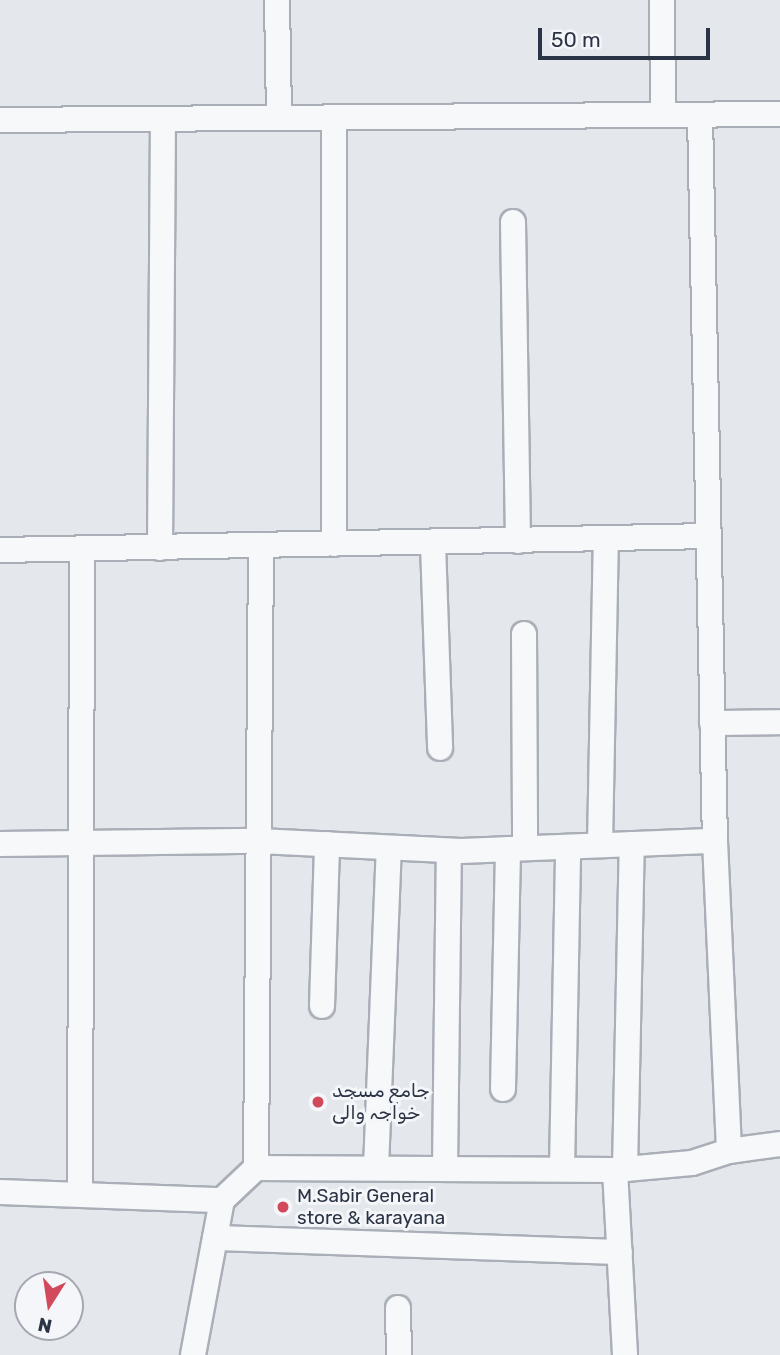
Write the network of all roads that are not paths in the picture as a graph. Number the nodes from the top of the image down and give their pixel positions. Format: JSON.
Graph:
{"nodes":[{"id":1,"x":277,"y":0,"type":"edge"},
{"id":2,"x":662,"y":0,"type":"edge"},
{"id":3,"x":780,"y":114,"type":"edge"},
{"id":4,"x":700,"y":115,"type":"junction"},
{"id":5,"x":663,"y":116,"type":"junction"},
{"id":6,"x":279,"y":118,"type":"junction"},
{"id":7,"x":334,"y":118,"type":"junction"},
{"id":8,"x":163,"y":119,"type":"junction"},
{"id":9,"x":0,"y":120,"type":"edge"},
{"id":10,"x":513,"y":222,"type":"dead end"},
{"id":11,"x":707,"y":536,"type":"junction"},
{"id":12,"x":607,"y":539,"type":"junction"},
{"id":13,"x":519,"y":541,"type":"junction"},
{"id":14,"x":334,"y":544,"type":"junction"},
{"id":15,"x":433,"y":544,"type":"junction"},
{"id":16,"x":261,"y":545,"type":"junction"},
{"id":17,"x":160,"y":548,"type":"junction"},
{"id":18,"x":82,"y":549,"type":"junction"},
{"id":19,"x":0,"y":550,"type":"edge"},
{"id":20,"x":524,"y":634,"type":"dead end"},
{"id":21,"x":780,"y":722,"type":"edge"},
{"id":22,"x":712,"y":723,"type":"junction"},
{"id":23,"x":440,"y":748,"type":"dead end"},
{"id":24,"x":259,"y":841,"type":"junction"},
{"id":25,"x":715,"y":841,"type":"junction"},
{"id":26,"x":79,"y":842,"type":"junction"},
{"id":27,"x":0,"y":844,"type":"edge"},
{"id":28,"x":327,"y":844,"type":"junction"},
{"id":29,"x":632,"y":844,"type":"junction"},
{"id":30,"x":600,"y":845,"type":"junction"},
{"id":31,"x":568,"y":847,"type":"junction"},
{"id":32,"x":389,"y":848,"type":"junction"},
{"id":33,"x":516,"y":849,"type":"junction"},
{"id":34,"x":449,"y":850,"type":"junction"},
{"id":35,"x":322,"y":1006,"type":"dead end"},
{"id":36,"x":503,"y":1089,"type":"dead end"},
{"id":37,"x":780,"y":1144,"type":"edge"},
{"id":38,"x":729,"y":1151,"type":"junction"},
{"id":39,"x":256,"y":1168,"type":"junction"},
{"id":40,"x":376,"y":1168,"type":"junction"},
{"id":41,"x":445,"y":1169,"type":"junction"},
{"id":42,"x":562,"y":1169,"type":"junction"},
{"id":43,"x":620,"y":1169,"type":"junction"},
{"id":44,"x":0,"y":1192,"type":"edge"},
{"id":45,"x":80,"y":1193,"type":"junction"},
{"id":46,"x":222,"y":1200,"type":"junction"},
{"id":47,"x":215,"y":1238,"type":"junction"},
{"id":48,"x":620,"y":1252,"type":"junction"},
{"id":49,"x":398,"y":1308,"type":"dead end"},
{"id":50,"x":193,"y":1355,"type":"edge"},
{"id":51,"x":399,"y":1355,"type":"edge"},
{"id":52,"x":625,"y":1355,"type":"edge"}],
"edges":[{"from":1,"to":6,"type":"street"},
{"from":2,"to":5,"type":"street"},
{"from":3,"to":4,"type":"street"},
{"from":4,"to":5,"type":"street"},
{"from":4,"to":11,"type":"street"},
{"from":5,"to":7,"type":"street"},
{"from":6,"to":7,"type":"street"},
{"from":6,"to":8,"type":"street"},
{"from":7,"to":14,"type":"street"},
{"from":8,"to":9,"type":"street"},
{"from":8,"to":17,"type":"street"},
{"from":10,"to":13,"type":"street"},
{"from":11,"to":12,"type":"street"},
{"from":11,"to":22,"type":"street"},
{"from":12,"to":13,"type":"street"},
{"from":12,"to":30,"type":"street"},
{"from":13,"to":15,"type":"street"},
{"from":14,"to":15,"type":"street"},
{"from":14,"to":16,"type":"street"},
{"from":15,"to":23,"type":"street"},
{"from":16,"to":17,"type":"street"},
{"from":16,"to":24,"type":"street"},
{"from":17,"to":18,"type":"street"},
{"from":18,"to":19,"type":"street"},
{"from":18,"to":26,"type":"street"},
{"from":20,"to":33,"type":"street"},
{"from":21,"to":22,"type":"street"},
{"from":22,"to":25,"type":"street"},
{"from":24,"to":26,"type":"street"},
{"from":24,"to":28,"type":"street"},
{"from":24,"to":39,"type":"street"},
{"from":25,"to":29,"type":"street"},
{"from":25,"to":38,"type":"street"},
{"from":26,"to":27,"type":"street"},
{"from":26,"to":45,"type":"street"},
{"from":28,"to":32,"type":"street"},
{"from":28,"to":35,"type":"street"},
{"from":29,"to":30,"type":"street"},
{"from":29,"to":43,"type":"street"},
{"from":30,"to":31,"type":"street"},
{"from":31,"to":33,"type":"street"},
{"from":31,"to":42,"type":"street"},
{"from":32,"to":34,"type":"street"},
{"from":32,"to":40,"type":"street"},
{"from":33,"to":34,"type":"street"},
{"from":33,"to":36,"type":"street"},
{"from":34,"to":41,"type":"street"},
{"from":37,"to":38,"type":"street"},
{"from":38,"to":43,"type":"street"},
{"from":39,"to":40,"type":"street"},
{"from":39,"to":46,"type":"street"},
{"from":40,"to":41,"type":"street"},
{"from":41,"to":42,"type":"street"},
{"from":42,"to":43,"type":"street"},
{"from":43,"to":48,"type":"street"},
{"from":44,"to":45,"type":"street"},
{"from":45,"to":46,"type":"street"},
{"from":46,"to":47,"type":"street"},
{"from":47,"to":48,"type":"street"},
{"from":47,"to":50,"type":"street"},
{"from":48,"to":52,"type":"street"},
{"from":49,"to":51,"type":"street"}]}
